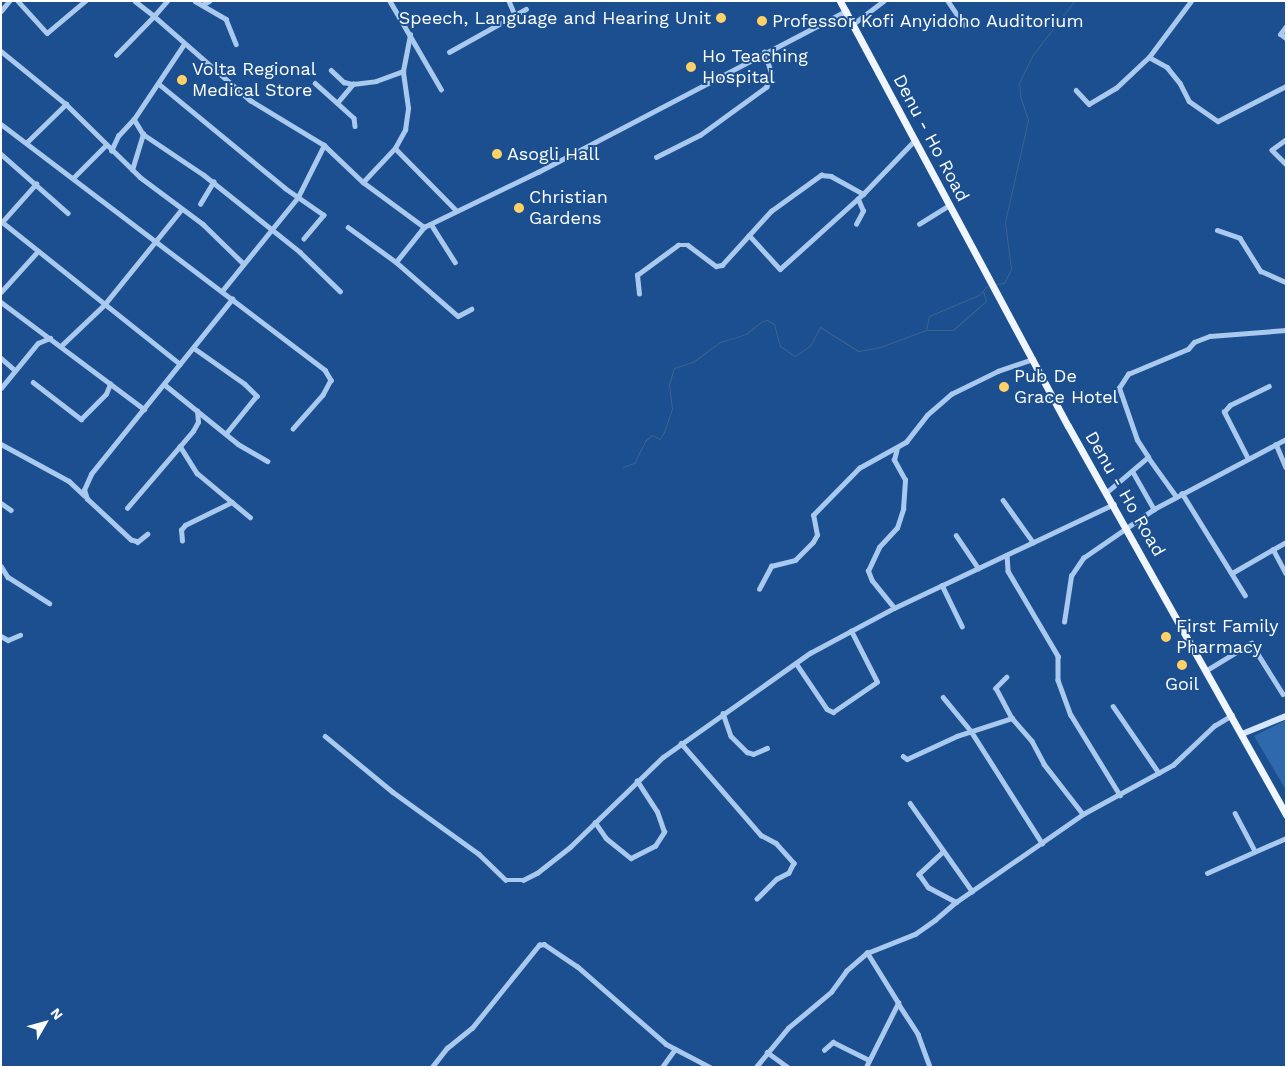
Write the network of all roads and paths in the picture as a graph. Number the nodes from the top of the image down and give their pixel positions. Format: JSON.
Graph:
{"nodes":[{"id":1,"x":9,"y":1,"type":"edge"},
{"id":2,"x":18,"y":1,"type":"edge"},
{"id":3,"x":86,"y":1,"type":"edge"},
{"id":4,"x":135,"y":1,"type":"edge"},
{"id":5,"x":167,"y":1,"type":"edge"},
{"id":6,"x":195,"y":1,"type":"edge"},
{"id":7,"x":209,"y":1,"type":"edge"},
{"id":8,"x":390,"y":1,"type":"edge"},
{"id":9,"x":509,"y":1,"type":"edge"},
{"id":10,"x":840,"y":1,"type":"edge"},
{"id":11,"x":883,"y":1,"type":"edge"},
{"id":12,"x":948,"y":1,"type":"edge"},
{"id":13,"x":1191,"y":1,"type":"edge"},
{"id":14,"x":202,"y":5,"type":"junction"},
{"id":15,"x":526,"y":10,"type":"dead end"},
{"id":16,"x":1,"y":11,"type":"edge"},
{"id":17,"x":846,"y":11,"type":"junction"},
{"id":18,"x":515,"y":15,"type":"junction"},
{"id":19,"x":154,"y":16,"type":"junction"},
{"id":20,"x":853,"y":24,"type":"junction"},
{"id":21,"x":964,"y":25,"type":"dead end"},
{"id":22,"x":1286,"y":27,"type":"edge"},
{"id":23,"x":410,"y":35,"type":"junction"},
{"id":24,"x":1286,"y":38,"type":"edge"},
{"id":25,"x":184,"y":44,"type":"junction"},
{"id":26,"x":236,"y":44,"type":"dead end"},
{"id":27,"x":1,"y":51,"type":"edge"},
{"id":28,"x":450,"y":52,"type":"dead end"},
{"id":29,"x":764,"y":52,"type":"junction"},
{"id":30,"x":116,"y":55,"type":"dead end"},
{"id":31,"x":1149,"y":57,"type":"junction"},
{"id":32,"x":331,"y":70,"type":"dead end"},
{"id":33,"x":402,"y":71,"type":"junction"},
{"id":34,"x":315,"y":83,"type":"dead end"},
{"id":35,"x":159,"y":84,"type":"junction"},
{"id":36,"x":352,"y":84,"type":"junction"},
{"id":37,"x":1286,"y":86,"type":"edge"},
{"id":38,"x":441,"y":89,"type":"dead end"},
{"id":39,"x":1076,"y":90,"type":"dead end"},
{"id":40,"x":337,"y":103,"type":"junction"},
{"id":41,"x":66,"y":104,"type":"junction"},
{"id":42,"x":134,"y":119,"type":"junction"},
{"id":43,"x":1,"y":124,"type":"edge"},
{"id":44,"x":355,"y":126,"type":"dead end"},
{"id":45,"x":143,"y":134,"type":"junction"},
{"id":46,"x":915,"y":140,"type":"junction"},
{"id":47,"x":1286,"y":140,"type":"edge"},
{"id":48,"x":26,"y":143,"type":"junction"},
{"id":49,"x":324,"y":145,"type":"junction"},
{"id":50,"x":105,"y":146,"type":"junction"},
{"id":51,"x":395,"y":148,"type":"junction"},
{"id":52,"x":111,"y":151,"type":"junction"},
{"id":53,"x":1,"y":154,"type":"edge"},
{"id":54,"x":656,"y":158,"type":"dead end"},
{"id":55,"x":1286,"y":164,"type":"edge"},
{"id":56,"x":132,"y":170,"type":"junction"},
{"id":57,"x":73,"y":178,"type":"junction"},
{"id":58,"x":214,"y":182,"type":"junction"},
{"id":59,"x":363,"y":182,"type":"junction"},
{"id":60,"x":36,"y":184,"type":"junction"},
{"id":61,"x":863,"y":194,"type":"junction"},
{"id":62,"x":298,"y":197,"type":"junction"},
{"id":63,"x":858,"y":199,"type":"junction"},
{"id":64,"x":200,"y":204,"type":"dead end"},
{"id":65,"x":950,"y":205,"type":"junction"},
{"id":66,"x":181,"y":210,"type":"junction"},
{"id":67,"x":457,"y":210,"type":"junction"},
{"id":68,"x":68,"y":213,"type":"dead end"},
{"id":69,"x":2,"y":221,"type":"edge"},
{"id":70,"x":430,"y":224,"type":"junction"},
{"id":71,"x":856,"y":224,"type":"dead end"},
{"id":72,"x":919,"y":224,"type":"dead end"},
{"id":73,"x":348,"y":227,"type":"dead end"},
{"id":74,"x":424,"y":227,"type":"junction"},
{"id":75,"x":271,"y":229,"type":"junction"},
{"id":76,"x":1217,"y":230,"type":"dead end"},
{"id":77,"x":749,"y":235,"type":"junction"},
{"id":78,"x":156,"y":239,"type":"junction"},
{"id":79,"x":304,"y":239,"type":"dead end"},
{"id":80,"x":38,"y":251,"type":"junction"},
{"id":81,"x":396,"y":262,"type":"junction"},
{"id":82,"x":454,"y":262,"type":"dead end"},
{"id":83,"x":243,"y":263,"type":"junction"},
{"id":84,"x":1286,"y":282,"type":"edge"},
{"id":85,"x":222,"y":291,"type":"junction"},
{"id":86,"x":340,"y":291,"type":"dead end"},
{"id":87,"x":1,"y":292,"type":"edge"},
{"id":88,"x":639,"y":294,"type":"dead end"},
{"id":89,"x":232,"y":299,"type":"junction"},
{"id":90,"x":1,"y":302,"type":"edge"},
{"id":91,"x":104,"y":305,"type":"junction"},
{"id":92,"x":471,"y":309,"type":"dead end"},
{"id":93,"x":1286,"y":330,"type":"edge"},
{"id":94,"x":50,"y":338,"type":"junction"},
{"id":95,"x":62,"y":345,"type":"junction"},
{"id":96,"x":194,"y":348,"type":"junction"},
{"id":97,"x":1,"y":358,"type":"edge"},
{"id":98,"x":1033,"y":359,"type":"junction"},
{"id":99,"x":180,"y":364,"type":"junction"},
{"id":100,"x":15,"y":370,"type":"junction"},
{"id":101,"x":33,"y":382,"type":"dead end"},
{"id":102,"x":110,"y":384,"type":"junction"},
{"id":103,"x":164,"y":384,"type":"junction"},
{"id":104,"x":1269,"y":386,"type":"dead end"},
{"id":105,"x":1,"y":388,"type":"edge"},
{"id":106,"x":144,"y":409,"type":"junction"},
{"id":107,"x":197,"y":411,"type":"junction"},
{"id":108,"x":293,"y":429,"type":"dead end"},
{"id":109,"x":227,"y":434,"type":"junction"},
{"id":110,"x":1286,"y":439,"type":"edge"},
{"id":111,"x":1,"y":444,"type":"edge"},
{"id":112,"x":1276,"y":444,"type":"junction"},
{"id":113,"x":180,"y":446,"type":"junction"},
{"id":114,"x":897,"y":448,"type":"junction"},
{"id":115,"x":1148,"y":457,"type":"junction"},
{"id":116,"x":1248,"y":459,"type":"junction"},
{"id":117,"x":268,"y":461,"type":"dead end"},
{"id":118,"x":1286,"y":467,"type":"edge"},
{"id":119,"x":1133,"y":472,"type":"junction"},
{"id":120,"x":1107,"y":492,"type":"junction"},
{"id":121,"x":1182,"y":493,"type":"junction"},
{"id":122,"x":84,"y":495,"type":"junction"},
{"id":123,"x":1176,"y":496,"type":"junction"},
{"id":124,"x":1004,"y":500,"type":"dead end"},
{"id":125,"x":232,"y":502,"type":"junction"},
{"id":126,"x":1,"y":503,"type":"edge"},
{"id":127,"x":1114,"y":504,"type":"junction"},
{"id":128,"x":127,"y":508,"type":"dead end"},
{"id":129,"x":1154,"y":509,"type":"junction"},
{"id":130,"x":11,"y":510,"type":"dead end"},
{"id":131,"x":250,"y":517,"type":"dead end"},
{"id":132,"x":1126,"y":526,"type":"junction"},
{"id":133,"x":148,"y":534,"type":"dead end"},
{"id":134,"x":956,"y":535,"type":"dead end"},
{"id":135,"x":182,"y":541,"type":"dead end"},
{"id":136,"x":1033,"y":542,"type":"junction"},
{"id":137,"x":1286,"y":542,"type":"edge"},
{"id":138,"x":1273,"y":550,"type":"junction"},
{"id":139,"x":1007,"y":555,"type":"junction"},
{"id":140,"x":1,"y":566,"type":"edge"},
{"id":141,"x":978,"y":568,"type":"junction"},
{"id":142,"x":1286,"y":573,"type":"edge"},
{"id":143,"x":1232,"y":574,"type":"junction"},
{"id":144,"x":942,"y":585,"type":"junction"},
{"id":145,"x":759,"y":589,"type":"dead end"},
{"id":146,"x":1245,"y":596,"type":"dead end"},
{"id":147,"x":49,"y":602,"type":"dead end"},
{"id":148,"x":894,"y":608,"type":"junction"},
{"id":149,"x":1064,"y":622,"type":"dead end"},
{"id":150,"x":962,"y":626,"type":"dead end"},
{"id":151,"x":851,"y":631,"type":"junction"},
{"id":152,"x":20,"y":635,"type":"dead end"},
{"id":153,"x":1,"y":636,"type":"edge"},
{"id":154,"x":796,"y":663,"type":"junction"},
{"id":155,"x":1207,"y":670,"type":"junction"},
{"id":156,"x":1007,"y":677,"type":"dead end"},
{"id":157,"x":1283,"y":694,"type":"dead end"},
{"id":158,"x":943,"y":697,"type":"dead end"},
{"id":159,"x":1113,"y":706,"type":"dead end"},
{"id":160,"x":723,"y":713,"type":"junction"},
{"id":161,"x":1232,"y":715,"type":"junction"},
{"id":162,"x":1286,"y":716,"type":"edge"},
{"id":163,"x":1012,"y":718,"type":"junction"},
{"id":164,"x":971,"y":731,"type":"junction"},
{"id":165,"x":1242,"y":734,"type":"junction"},
{"id":166,"x":325,"y":736,"type":"dead end"},
{"id":167,"x":681,"y":743,"type":"junction"},
{"id":168,"x":767,"y":748,"type":"dead end"},
{"id":169,"x":903,"y":756,"type":"dead end"},
{"id":170,"x":1159,"y":773,"type":"junction"},
{"id":171,"x":636,"y":781,"type":"junction"},
{"id":172,"x":1120,"y":795,"type":"junction"},
{"id":173,"x":910,"y":803,"type":"dead end"},
{"id":174,"x":1235,"y":812,"type":"dead end"},
{"id":175,"x":1083,"y":814,"type":"junction"},
{"id":176,"x":1286,"y":815,"type":"edge"},
{"id":177,"x":595,"y":822,"type":"junction"},
{"id":178,"x":1286,"y":838,"type":"edge"},
{"id":179,"x":1042,"y":843,"type":"junction"},
{"id":180,"x":1255,"y":851,"type":"junction"},
{"id":181,"x":943,"y":852,"type":"junction"},
{"id":182,"x":1207,"y":873,"type":"dead end"},
{"id":183,"x":972,"y":891,"type":"junction"},
{"id":184,"x":757,"y":899,"type":"dead end"},
{"id":185,"x":956,"y":902,"type":"junction"},
{"id":186,"x":867,"y":953,"type":"junction"},
{"id":187,"x":898,"y":1003,"type":"junction"},
{"id":188,"x":675,"y":1049,"type":"junction"},
{"id":189,"x":824,"y":1050,"type":"dead end"},
{"id":190,"x":767,"y":1052,"type":"junction"},
{"id":191,"x":870,"y":1060,"type":"junction"},
{"id":192,"x":432,"y":1067,"type":"edge"},
{"id":193,"x":662,"y":1067,"type":"edge"},
{"id":194,"x":710,"y":1067,"type":"edge"},
{"id":195,"x":756,"y":1067,"type":"edge"},
{"id":196,"x":788,"y":1067,"type":"edge"},
{"id":197,"x":866,"y":1067,"type":"edge"},
{"id":198,"x":930,"y":1067,"type":"edge"}],
"edges":[{"from":1,"to":16,"type":"street"},
{"from":2,"to":3,"type":"street"},
{"from":4,"to":19,"type":"street"},
{"from":5,"to":19,"type":"street"},
{"from":6,"to":14,"type":"street"},
{"from":7,"to":14,"type":"street"},
{"from":8,"to":23,"type":"street"},
{"from":9,"to":18,"type":"street"},
{"from":10,"to":17,"type":"main road","name":"Denu - Ho Road"},
{"from":11,"to":20,"type":"street"},
{"from":12,"to":21,"type":"street"},
{"from":13,"to":31,"type":"street"},
{"from":14,"to":26,"type":"street"},
{"from":15,"to":18,"type":"street"},
{"from":17,"to":20,"type":"main road","name":"Denu - Ho Road"},
{"from":17,"to":29,"type":"street"},
{"from":18,"to":28,"type":"street"},
{"from":19,"to":25,"type":"street"},
{"from":19,"to":30,"type":"street"},
{"from":20,"to":46,"type":"main road","name":"Denu - Ho Road"},
{"from":22,"to":24,"type":"street"},
{"from":23,"to":33,"type":"street"},
{"from":23,"to":38,"type":"street"},
{"from":25,"to":35,"type":"street"},
{"from":25,"to":49,"type":"street"},
{"from":27,"to":41,"type":"street"},
{"from":29,"to":54,"type":"street"},
{"from":29,"to":67,"type":"street"},
{"from":31,"to":37,"type":"street"},
{"from":31,"to":39,"type":"street"},
{"from":32,"to":36,"type":"street"},
{"from":33,"to":36,"type":"street"},
{"from":33,"to":51,"type":"street"},
{"from":34,"to":40,"type":"street"},
{"from":35,"to":42,"type":"street"},
{"from":35,"to":62,"type":"street"},
{"from":36,"to":40,"type":"street"},
{"from":40,"to":44,"type":"street"},
{"from":41,"to":48,"type":"street"},
{"from":41,"to":50,"type":"street"},
{"from":42,"to":45,"type":"street"},
{"from":42,"to":52,"type":"street"},
{"from":43,"to":48,"type":"street"},
{"from":45,"to":56,"type":"street"},
{"from":45,"to":58,"type":"street"},
{"from":46,"to":61,"type":"street"},
{"from":46,"to":65,"type":"main road","name":"Denu - Ho Road"},
{"from":47,"to":55,"type":"street"},
{"from":48,"to":57,"type":"street"},
{"from":49,"to":59,"type":"street"},
{"from":49,"to":62,"type":"street"},
{"from":50,"to":52,"type":"street"},
{"from":50,"to":57,"type":"street"},
{"from":51,"to":59,"type":"street"},
{"from":51,"to":67,"type":"street"},
{"from":52,"to":56,"type":"street"},
{"from":53,"to":60,"type":"street"},
{"from":56,"to":66,"type":"street"},
{"from":57,"to":78,"type":"street"},
{"from":58,"to":64,"type":"street"},
{"from":58,"to":75,"type":"street"},
{"from":59,"to":74,"type":"street"},
{"from":60,"to":68,"type":"street"},
{"from":60,"to":69,"type":"street"},
{"from":61,"to":63,"type":"street"},
{"from":61,"to":77,"type":"street"},
{"from":62,"to":75,"type":"street"},
{"from":62,"to":79,"type":"street"},
{"from":63,"to":71,"type":"street"},
{"from":63,"to":77,"type":"street"},
{"from":65,"to":72,"type":"street"},
{"from":65,"to":98,"type":"main road","name":"Denu - Ho Road"},
{"from":66,"to":78,"type":"street"},
{"from":66,"to":83,"type":"street"},
{"from":67,"to":70,"type":"street"},
{"from":69,"to":80,"type":"street"},
{"from":70,"to":74,"type":"street"},
{"from":70,"to":82,"type":"street"},
{"from":73,"to":81,"type":"street"},
{"from":74,"to":81,"type":"street"},
{"from":75,"to":83,"type":"street"},
{"from":75,"to":86,"type":"street"},
{"from":76,"to":84,"type":"street"},
{"from":77,"to":88,"type":"street"},
{"from":78,"to":85,"type":"street"},
{"from":78,"to":91,"type":"street"},
{"from":80,"to":87,"type":"street"},
{"from":80,"to":91,"type":"street"},
{"from":81,"to":92,"type":"street"},
{"from":83,"to":85,"type":"street"},
{"from":85,"to":89,"type":"street"},
{"from":89,"to":96,"type":"street"},
{"from":89,"to":108,"type":"street"},
{"from":90,"to":94,"type":"street"},
{"from":91,"to":95,"type":"street"},
{"from":91,"to":99,"type":"street"},
{"from":93,"to":115,"type":"street"},
{"from":94,"to":95,"type":"street"},
{"from":94,"to":100,"type":"street"},
{"from":95,"to":102,"type":"street"},
{"from":96,"to":99,"type":"street"},
{"from":96,"to":109,"type":"street"},
{"from":97,"to":100,"type":"street"},
{"from":98,"to":114,"type":"street"},
{"from":98,"to":120,"type":"main road","name":"Denu - Ho Road"},
{"from":99,"to":103,"type":"street"},
{"from":100,"to":105,"type":"street"},
{"from":101,"to":102,"type":"street"},
{"from":102,"to":106,"type":"street"},
{"from":103,"to":106,"type":"street"},
{"from":103,"to":107,"type":"street"},
{"from":104,"to":116,"type":"street"},
{"from":106,"to":122,"type":"street"},
{"from":107,"to":109,"type":"street"},
{"from":107,"to":113,"type":"street"},
{"from":109,"to":117,"type":"street"},
{"from":110,"to":112,"type":"street"},
{"from":111,"to":122,"type":"street"},
{"from":112,"to":116,"type":"street"},
{"from":112,"to":118,"type":"street"},
{"from":113,"to":125,"type":"street"},
{"from":113,"to":128,"type":"street"},
{"from":114,"to":145,"type":"street"},
{"from":114,"to":148,"type":"street"},
{"from":115,"to":119,"type":"street"},
{"from":115,"to":123,"type":"street"},
{"from":116,"to":121,"type":"street"},
{"from":119,"to":120,"type":"street"},
{"from":119,"to":129,"type":"street"},
{"from":120,"to":127,"type":"main road","name":"Denu - Ho Road"},
{"from":121,"to":123,"type":"street"},
{"from":121,"to":143,"type":"street"},
{"from":122,"to":133,"type":"street"},
{"from":123,"to":129,"type":"street"},
{"from":124,"to":136,"type":"street"},
{"from":125,"to":131,"type":"street"},
{"from":125,"to":135,"type":"street"},
{"from":126,"to":130,"type":"street"},
{"from":127,"to":132,"type":"main road","name":"Denu - Ho Road"},
{"from":127,"to":136,"type":"street"},
{"from":129,"to":132,"type":"street"},
{"from":132,"to":149,"type":"street"},
{"from":132,"to":155,"type":"main road","name":"Denu - Ho Road"},
{"from":134,"to":141,"type":"street"},
{"from":136,"to":139,"type":"street"},
{"from":137,"to":138,"type":"street"},
{"from":138,"to":142,"type":"street"},
{"from":138,"to":143,"type":"street"},
{"from":139,"to":141,"type":"street"},
{"from":139,"to":172,"type":"street"},
{"from":140,"to":147,"type":"street"},
{"from":141,"to":144,"type":"street"},
{"from":143,"to":146,"type":"street"},
{"from":144,"to":148,"type":"street"},
{"from":144,"to":150,"type":"street"},
{"from":148,"to":151,"type":"street"},
{"from":151,"to":154,"type":"street"},
{"from":151,"to":154,"type":"street"},
{"from":152,"to":153,"type":"street"},
{"from":154,"to":160,"type":"street"},
{"from":155,"to":157,"type":"street"},
{"from":155,"to":161,"type":"main road","name":"Denu - Ho Road"},
{"from":156,"to":163,"type":"street"},
{"from":158,"to":164,"type":"street"},
{"from":159,"to":170,"type":"street"},
{"from":160,"to":167,"type":"street"},
{"from":160,"to":168,"type":"street"},
{"from":161,"to":165,"type":"main road","name":"Denu - Ho Road"},
{"from":161,"to":170,"type":"street"},
{"from":162,"to":165,"type":"street"},
{"from":163,"to":164,"type":"street"},
{"from":163,"to":175,"type":"street"},
{"from":164,"to":169,"type":"street"},
{"from":164,"to":179,"type":"street"},
{"from":165,"to":176,"type":"main road","name":"Denu - Ho Road"},
{"from":166,"to":177,"type":"street"},
{"from":167,"to":171,"type":"street"},
{"from":167,"to":184,"type":"street"},
{"from":170,"to":172,"type":"street"},
{"from":171,"to":177,"type":"street"},
{"from":171,"to":177,"type":"street"},
{"from":172,"to":175,"type":"street"},
{"from":173,"to":181,"type":"street"},
{"from":174,"to":180,"type":"street"},
{"from":175,"to":179,"type":"street"},
{"from":178,"to":180,"type":"street"},
{"from":179,"to":183,"type":"street"},
{"from":180,"to":182,"type":"street"},
{"from":181,"to":183,"type":"street"},
{"from":181,"to":185,"type":"street"},
{"from":183,"to":185,"type":"street"},
{"from":185,"to":186,"type":"street"},
{"from":186,"to":187,"type":"street"},
{"from":186,"to":190,"type":"street"},
{"from":187,"to":191,"type":"street"},
{"from":187,"to":198,"type":"street"},
{"from":188,"to":192,"type":"street"},
{"from":188,"to":193,"type":"street"},
{"from":188,"to":194,"type":"street"},
{"from":189,"to":191,"type":"street"},
{"from":190,"to":195,"type":"street"},
{"from":190,"to":196,"type":"street"},
{"from":191,"to":197,"type":"street"}]}
